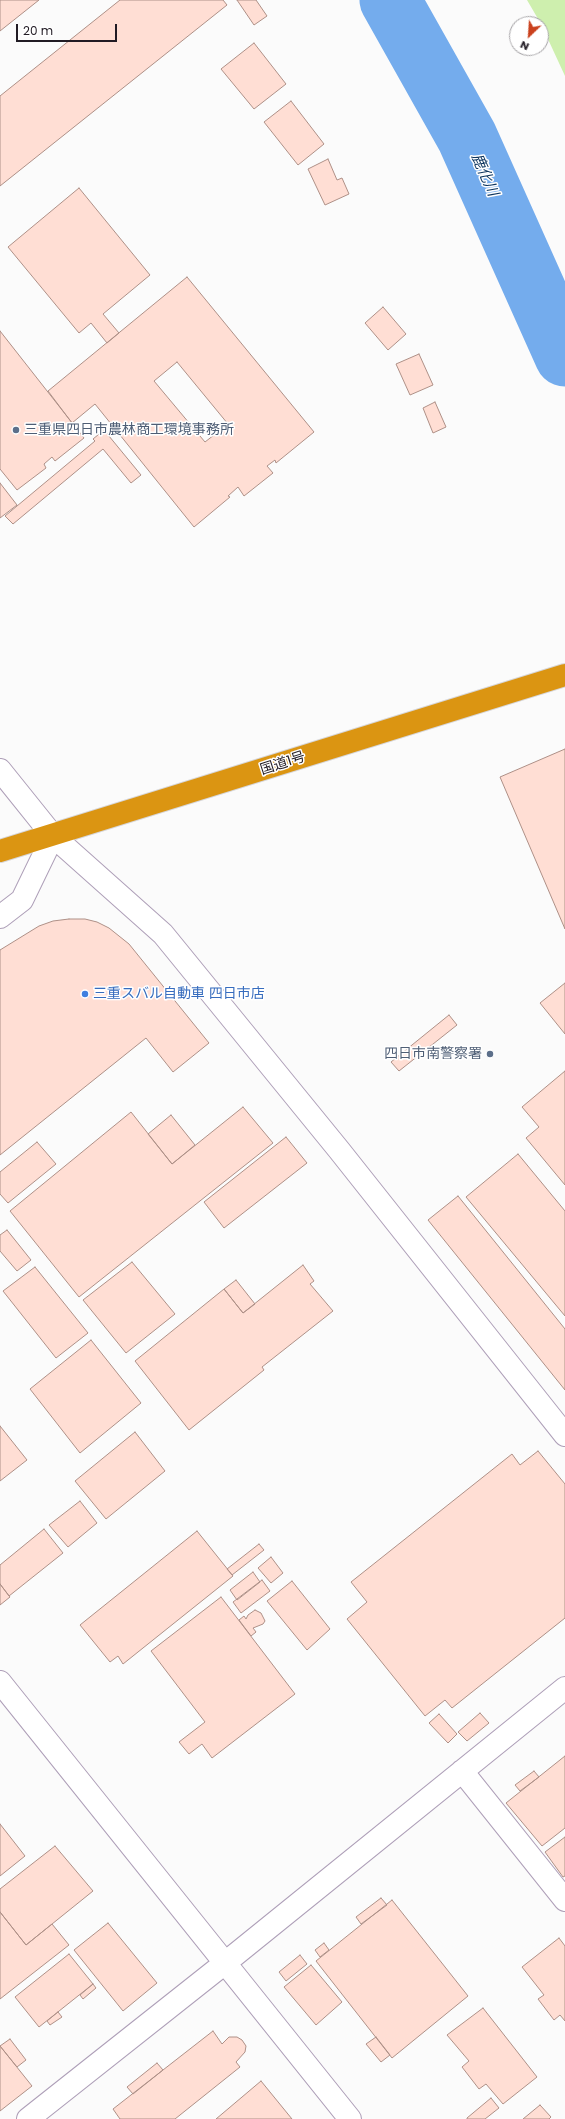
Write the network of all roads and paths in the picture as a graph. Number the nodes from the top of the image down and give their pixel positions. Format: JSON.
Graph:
{"nodes":[{"id":1,"x":565,"y":675,"type":"edge"},
{"id":2,"x":0,"y":770,"type":"edge"},
{"id":3,"x":53,"y":836,"type":"junction"},
{"id":4,"x":0,"y":851,"type":"edge"},
{"id":5,"x":0,"y":917,"type":"edge"},
{"id":6,"x":565,"y":1435,"type":"edge"},
{"id":7,"x":0,"y":1682,"type":"edge"},
{"id":8,"x":565,"y":1688,"type":"edge"},
{"id":9,"x":462,"y":1771,"type":"junction"},
{"id":10,"x":565,"y":1900,"type":"edge"},
{"id":11,"x":225,"y":1963,"type":"junction"},
{"id":12,"x":28,"y":2119,"type":"edge"},
{"id":13,"x":350,"y":2119,"type":"edge"}],
"edges":[{"from":1,"to":3,"type":"highway","name":"国道1号"},
{"from":2,"to":3,"type":"street"},
{"from":3,"to":4,"type":"highway","name":"国道1号"},
{"from":3,"to":5,"type":"street"},
{"from":3,"to":6,"type":"street"},
{"from":7,"to":11,"type":"street"},
{"from":8,"to":9,"type":"street"},
{"from":9,"to":10,"type":"street"},
{"from":9,"to":11,"type":"street"},
{"from":11,"to":12,"type":"street"},
{"from":11,"to":13,"type":"street"}]}
